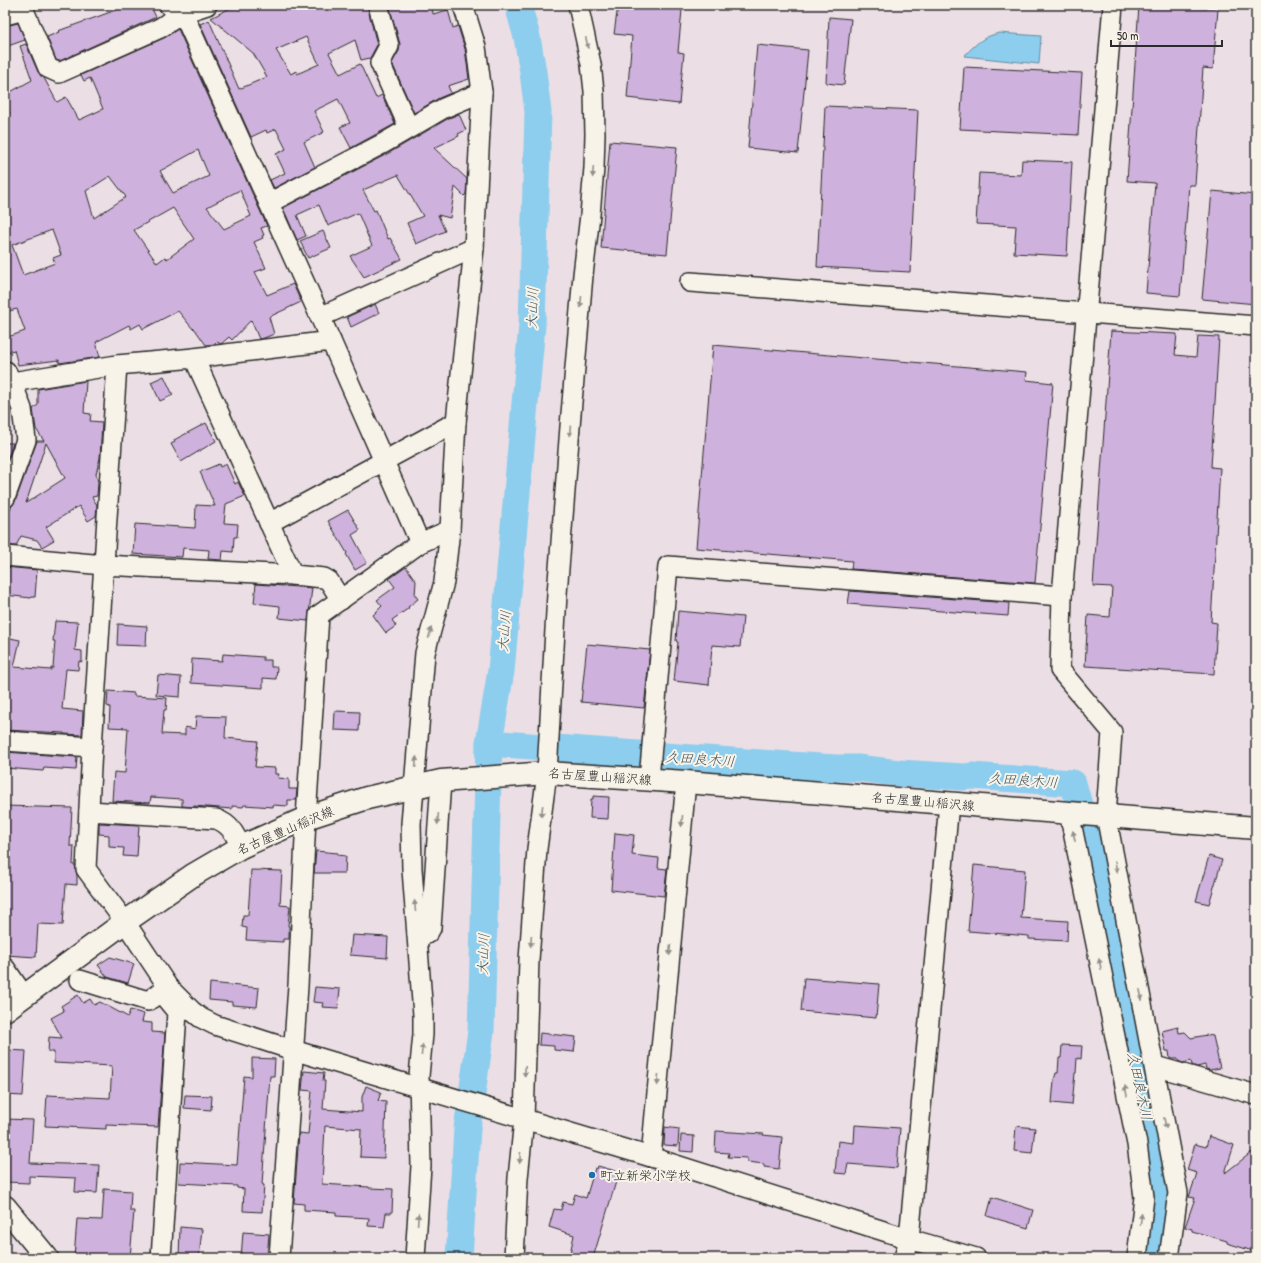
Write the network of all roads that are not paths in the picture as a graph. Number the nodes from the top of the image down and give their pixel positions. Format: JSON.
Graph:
{"nodes":[{"id":1,"x":207,"y":5,"type":"edge"},
{"id":2,"x":378,"y":5,"type":"edge"},
{"id":3,"x":463,"y":5,"type":"edge"},
{"id":4,"x":578,"y":5,"type":"edge"},
{"id":5,"x":1112,"y":5,"type":"edge"},
{"id":6,"x":23,"y":8,"type":"edge"},
{"id":7,"x":176,"y":9,"type":"edge"},
{"id":8,"x":5,"y":15,"type":"edge"},
{"id":9,"x":482,"y":92,"type":"junction"},
{"id":10,"x":409,"y":128,"type":"junction"},
{"id":11,"x":269,"y":204,"type":"junction"},
{"id":12,"x":474,"y":248,"type":"junction"},
{"id":13,"x":690,"y":282,"type":"dead end"},
{"id":14,"x":1086,"y":312,"type":"junction"},
{"id":15,"x":320,"y":318,"type":"junction"},
{"id":16,"x":1256,"y":326,"type":"edge"},
{"id":17,"x":331,"y":341,"type":"junction"},
{"id":18,"x":194,"y":358,"type":"junction"},
{"id":19,"x":117,"y":365,"type":"junction"},
{"id":20,"x":8,"y":376,"type":"edge"},
{"id":21,"x":456,"y":422,"type":"junction"},
{"id":22,"x":384,"y":461,"type":"junction"},
{"id":23,"x":5,"y":498,"type":"edge"},
{"id":24,"x":269,"y":523,"type":"junction"},
{"id":25,"x":450,"y":530,"type":"junction"},
{"id":26,"x":420,"y":543,"type":"junction"},
{"id":27,"x":5,"y":556,"type":"edge"},
{"id":28,"x":104,"y":565,"type":"junction"},
{"id":29,"x":293,"y":575,"type":"junction"},
{"id":30,"x":1062,"y":596,"type":"junction"},
{"id":31,"x":341,"y":600,"type":"junction"},
{"id":32,"x":5,"y":741,"type":"edge"},
{"id":33,"x":92,"y":747,"type":"junction"},
{"id":34,"x":541,"y":767,"type":"junction"},
{"id":35,"x":649,"y":775,"type":"junction"},
{"id":36,"x":444,"y":780,"type":"junction"},
{"id":37,"x":686,"y":782,"type":"junction"},
{"id":38,"x":414,"y":787,"type":"junction"},
{"id":39,"x":949,"y":803,"type":"junction"},
{"id":40,"x":89,"y":811,"type":"junction"},
{"id":41,"x":1070,"y":812,"type":"junction"},
{"id":42,"x":1106,"y":815,"type":"junction"},
{"id":43,"x":306,"y":818,"type":"junction"},
{"id":44,"x":1256,"y":828,"type":"edge"},
{"id":45,"x":241,"y":847,"type":"junction"},
{"id":46,"x":125,"y":922,"type":"junction"},
{"id":47,"x":417,"y":934,"type":"junction"},
{"id":48,"x":5,"y":968,"type":"edge"},
{"id":49,"x":80,"y":980,"type":"dead end"},
{"id":50,"x":164,"y":989,"type":"junction"},
{"id":51,"x":24,"y":996,"type":"junction"},
{"id":52,"x":5,"y":1010,"type":"edge"},
{"id":53,"x":293,"y":1050,"type":"junction"},
{"id":54,"x":1155,"y":1066,"type":"junction"},
{"id":55,"x":423,"y":1090,"type":"junction"},
{"id":56,"x":1256,"y":1095,"type":"edge"},
{"id":57,"x":523,"y":1119,"type":"junction"},
{"id":58,"x":651,"y":1157,"type":"junction"},
{"id":59,"x":5,"y":1208,"type":"edge"},
{"id":60,"x":5,"y":1227,"type":"edge"},
{"id":61,"x":910,"y":1239,"type":"junction"},
{"id":62,"x":32,"y":1258,"type":"edge"},
{"id":63,"x":48,"y":1258,"type":"edge"},
{"id":64,"x":161,"y":1258,"type":"edge"},
{"id":65,"x":279,"y":1258,"type":"edge"},
{"id":66,"x":415,"y":1258,"type":"edge"},
{"id":67,"x":514,"y":1258,"type":"edge"},
{"id":68,"x":904,"y":1258,"type":"edge"},
{"id":69,"x":976,"y":1258,"type":"edge"},
{"id":70,"x":1137,"y":1258,"type":"edge"},
{"id":71,"x":1169,"y":1258,"type":"edge"}],
"edges":[{"from":1,"to":7,"type":"street"},
{"from":2,"to":10,"type":"street"},
{"from":3,"to":9,"type":"street"},
{"from":4,"to":34,"type":"street","one_way":true},
{"from":5,"to":14,"type":"street"},
{"from":6,"to":7,"type":"street"},
{"from":6,"to":8,"type":"street"},
{"from":7,"to":11,"type":"street"},
{"from":9,"to":10,"type":"street"},
{"from":9,"to":12,"type":"street"},
{"from":10,"to":11,"type":"street"},
{"from":11,"to":15,"type":"street"},
{"from":12,"to":15,"type":"street"},
{"from":12,"to":21,"type":"street"},
{"from":13,"to":14,"type":"street"},
{"from":14,"to":16,"type":"street"},
{"from":14,"to":30,"type":"street"},
{"from":15,"to":17,"type":"street"},
{"from":17,"to":18,"type":"street"},
{"from":17,"to":22,"type":"street"},
{"from":18,"to":19,"type":"street"},
{"from":18,"to":24,"type":"street"},
{"from":19,"to":20,"type":"street"},
{"from":19,"to":28,"type":"street"},
{"from":20,"to":23,"type":"street"},
{"from":21,"to":22,"type":"street"},
{"from":21,"to":25,"type":"street"},
{"from":22,"to":24,"type":"street"},
{"from":22,"to":26,"type":"street"},
{"from":24,"to":29,"type":"street"},
{"from":25,"to":26,"type":"street"},
{"from":38,"to":25,"type":"street","one_way":true},
{"from":26,"to":31,"type":"street"},
{"from":27,"to":28,"type":"street"},
{"from":28,"to":29,"type":"street"},
{"from":28,"to":33,"type":"street"},
{"from":29,"to":31,"type":"street"},
{"from":30,"to":35,"type":"street"},
{"from":30,"to":42,"type":"street"},
{"from":31,"to":43,"type":"street"},
{"from":32,"to":33,"type":"street"},
{"from":33,"to":40,"type":"street"},
{"from":34,"to":35,"type":"main road","name":"名古屋豊山稲沢線"},
{"from":34,"to":36,"type":"main road","name":"名古屋豊山稲沢線"},
{"from":34,"to":57,"type":"street","one_way":true},
{"from":35,"to":37,"type":"main road","name":"名古屋豊山稲沢線"},
{"from":36,"to":38,"type":"main road","name":"名古屋豊山稲沢線"},
{"from":36,"to":47,"type":"street","one_way":true},
{"from":37,"to":39,"type":"main road","name":"名古屋豊山稲沢線"},
{"from":37,"to":58,"type":"street","one_way":true},
{"from":38,"to":43,"type":"main road","name":"名古屋豊山稲沢線"},
{"from":47,"to":38,"type":"street","one_way":true},
{"from":39,"to":41,"type":"main road","name":"名古屋豊山稲沢線"},
{"from":39,"to":61,"type":"street"},
{"from":40,"to":45,"type":"street"},
{"from":40,"to":46,"type":"street"},
{"from":41,"to":42,"type":"main road","name":"名古屋豊山稲沢線"},
{"from":70,"to":41,"type":"street","one_way":true},
{"from":42,"to":44,"type":"main road","name":"名古屋豊山稲沢線"},
{"from":42,"to":54,"type":"street","one_way":true},
{"from":43,"to":45,"type":"main road","name":"名古屋豊山稲沢線"},
{"from":43,"to":53,"type":"street"},
{"from":45,"to":46,"type":"main road","name":"名古屋豊山稲沢線"},
{"from":46,"to":50,"type":"street"},
{"from":46,"to":51,"type":"main road","name":"名古屋豊山稲沢線"},
{"from":55,"to":47,"type":"street","one_way":true},
{"from":48,"to":51,"type":"street"},
{"from":49,"to":50,"type":"street"},
{"from":50,"to":53,"type":"street"},
{"from":50,"to":64,"type":"street"},
{"from":51,"to":52,"type":"main road","name":"名古屋豊山稲沢線"},
{"from":53,"to":55,"type":"street"},
{"from":53,"to":65,"type":"street"},
{"from":54,"to":56,"type":"street"},
{"from":54,"to":71,"type":"street","one_way":true},
{"from":55,"to":57,"type":"street"},
{"from":66,"to":55,"type":"street","one_way":true},
{"from":57,"to":58,"type":"street"},
{"from":57,"to":67,"type":"street","one_way":true},
{"from":58,"to":61,"type":"street"},
{"from":59,"to":63,"type":"main road"},
{"from":60,"to":62,"type":"main road"},
{"from":61,"to":68,"type":"street"},
{"from":61,"to":69,"type":"street"}]}
